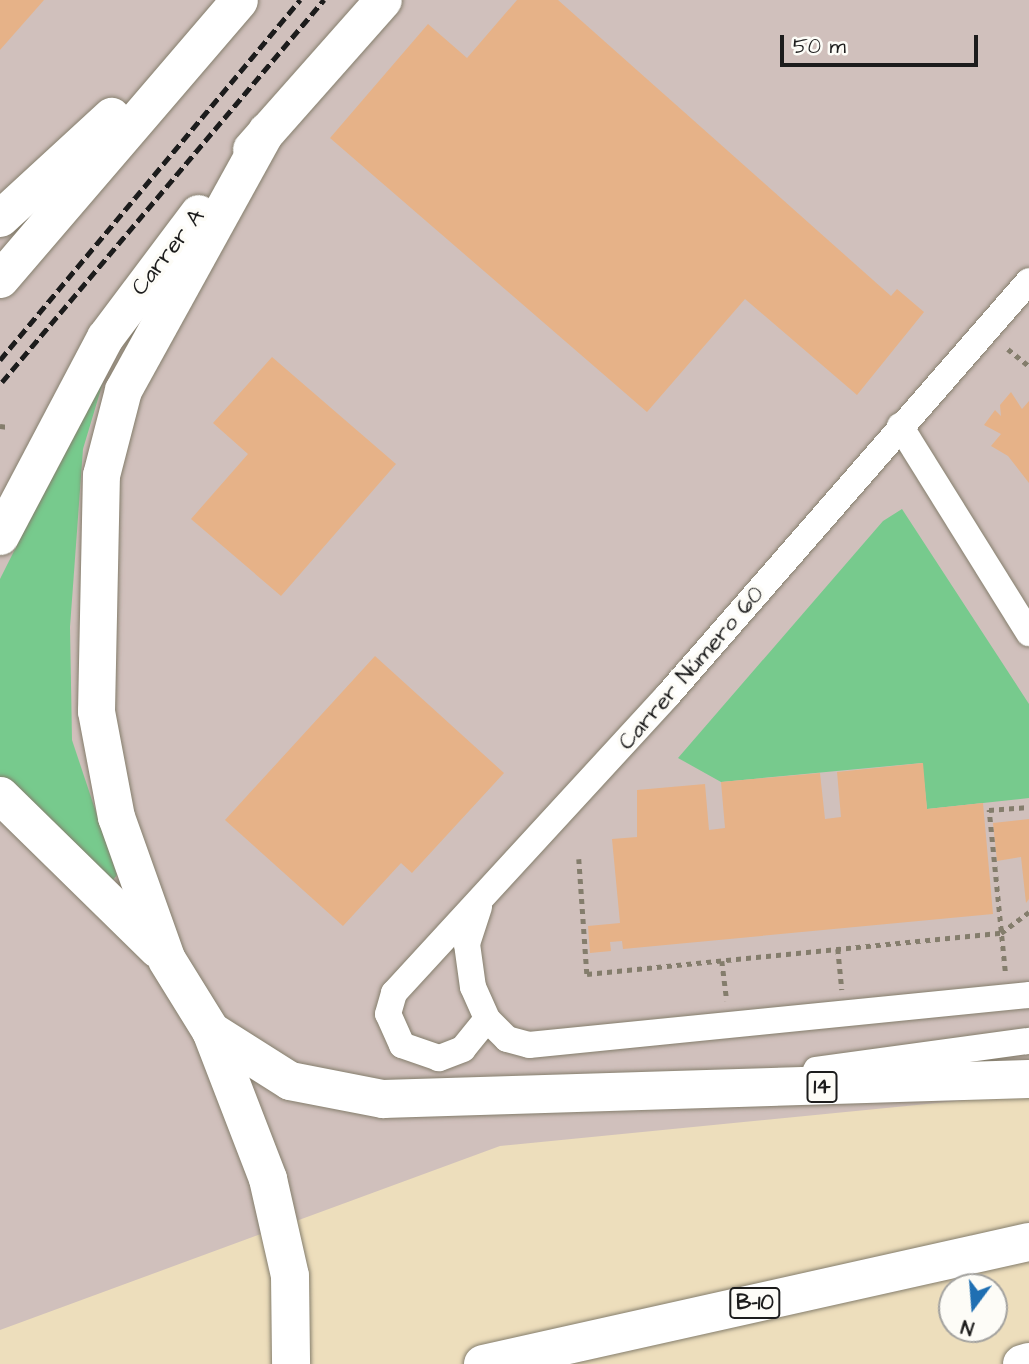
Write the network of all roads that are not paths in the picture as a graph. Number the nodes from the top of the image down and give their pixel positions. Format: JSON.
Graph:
{"nodes":[{"id":1,"x":230,"y":0,"type":"edge"},
{"id":2,"x":239,"y":0,"type":"edge"},
{"id":3,"x":383,"y":0,"type":"edge"},
{"id":4,"x":266,"y":131,"type":"junction"},
{"id":5,"x":0,"y":218,"type":"edge"},
{"id":6,"x":0,"y":279,"type":"edge"},
{"id":7,"x":1029,"y":281,"type":"edge"},
{"id":8,"x":900,"y":426,"type":"junction"},
{"id":9,"x":0,"y":536,"type":"edge"},
{"id":10,"x":1029,"y":633,"type":"edge"},
{"id":11,"x":0,"y":795,"type":"edge"},
{"id":12,"x":479,"y":907,"type":"junction"},
{"id":13,"x":167,"y":960,"type":"junction"},
{"id":14,"x":1029,"y":995,"type":"edge"},
{"id":15,"x":487,"y":1019,"type":"junction"},
{"id":16,"x":211,"y":1031,"type":"junction"},
{"id":17,"x":1029,"y":1041,"type":"edge"},
{"id":18,"x":1029,"y":1079,"type":"edge"},
{"id":19,"x":616,"y":1088,"type":"junction"},
{"id":20,"x":1029,"y":1242,"type":"edge"},
{"id":21,"x":1029,"y":1362,"type":"edge"},
{"id":22,"x":291,"y":1364,"type":"edge"},
{"id":23,"x":483,"y":1364,"type":"edge"},
{"id":24,"x":1022,"y":1364,"type":"edge"}],
"edges":[{"from":1,"to":5,"type":"main road"},
{"from":2,"to":6,"type":"main road"},
{"from":3,"to":4,"type":"main road","name":"Carrer A"},
{"from":4,"to":9,"type":"main road","name":"Carrer A"},
{"from":4,"to":13,"type":"main road"},
{"from":7,"to":8,"type":"street","name":"Carrer Número 60"},
{"from":8,"to":10,"type":"street"},
{"from":8,"to":12,"type":"street","name":"Carrer Número 60"},
{"from":11,"to":13,"type":"main road"},
{"from":12,"to":15,"type":"street","name":"Carrer Número 60"},
{"from":12,"to":15,"type":"street","name":"Carrer Número 60"},
{"from":13,"to":16,"type":"highway"},
{"from":14,"to":15,"type":"street","name":"Carrer Número 60"},
{"from":16,"to":19,"type":"highway"},
{"from":16,"to":22,"type":"highway"},
{"from":17,"to":19,"type":"street"},
{"from":18,"to":19,"type":"highway","number":"14"},
{"from":20,"to":23,"type":"highway","number":"B-10"},
{"from":21,"to":24,"type":"highway"}]}
